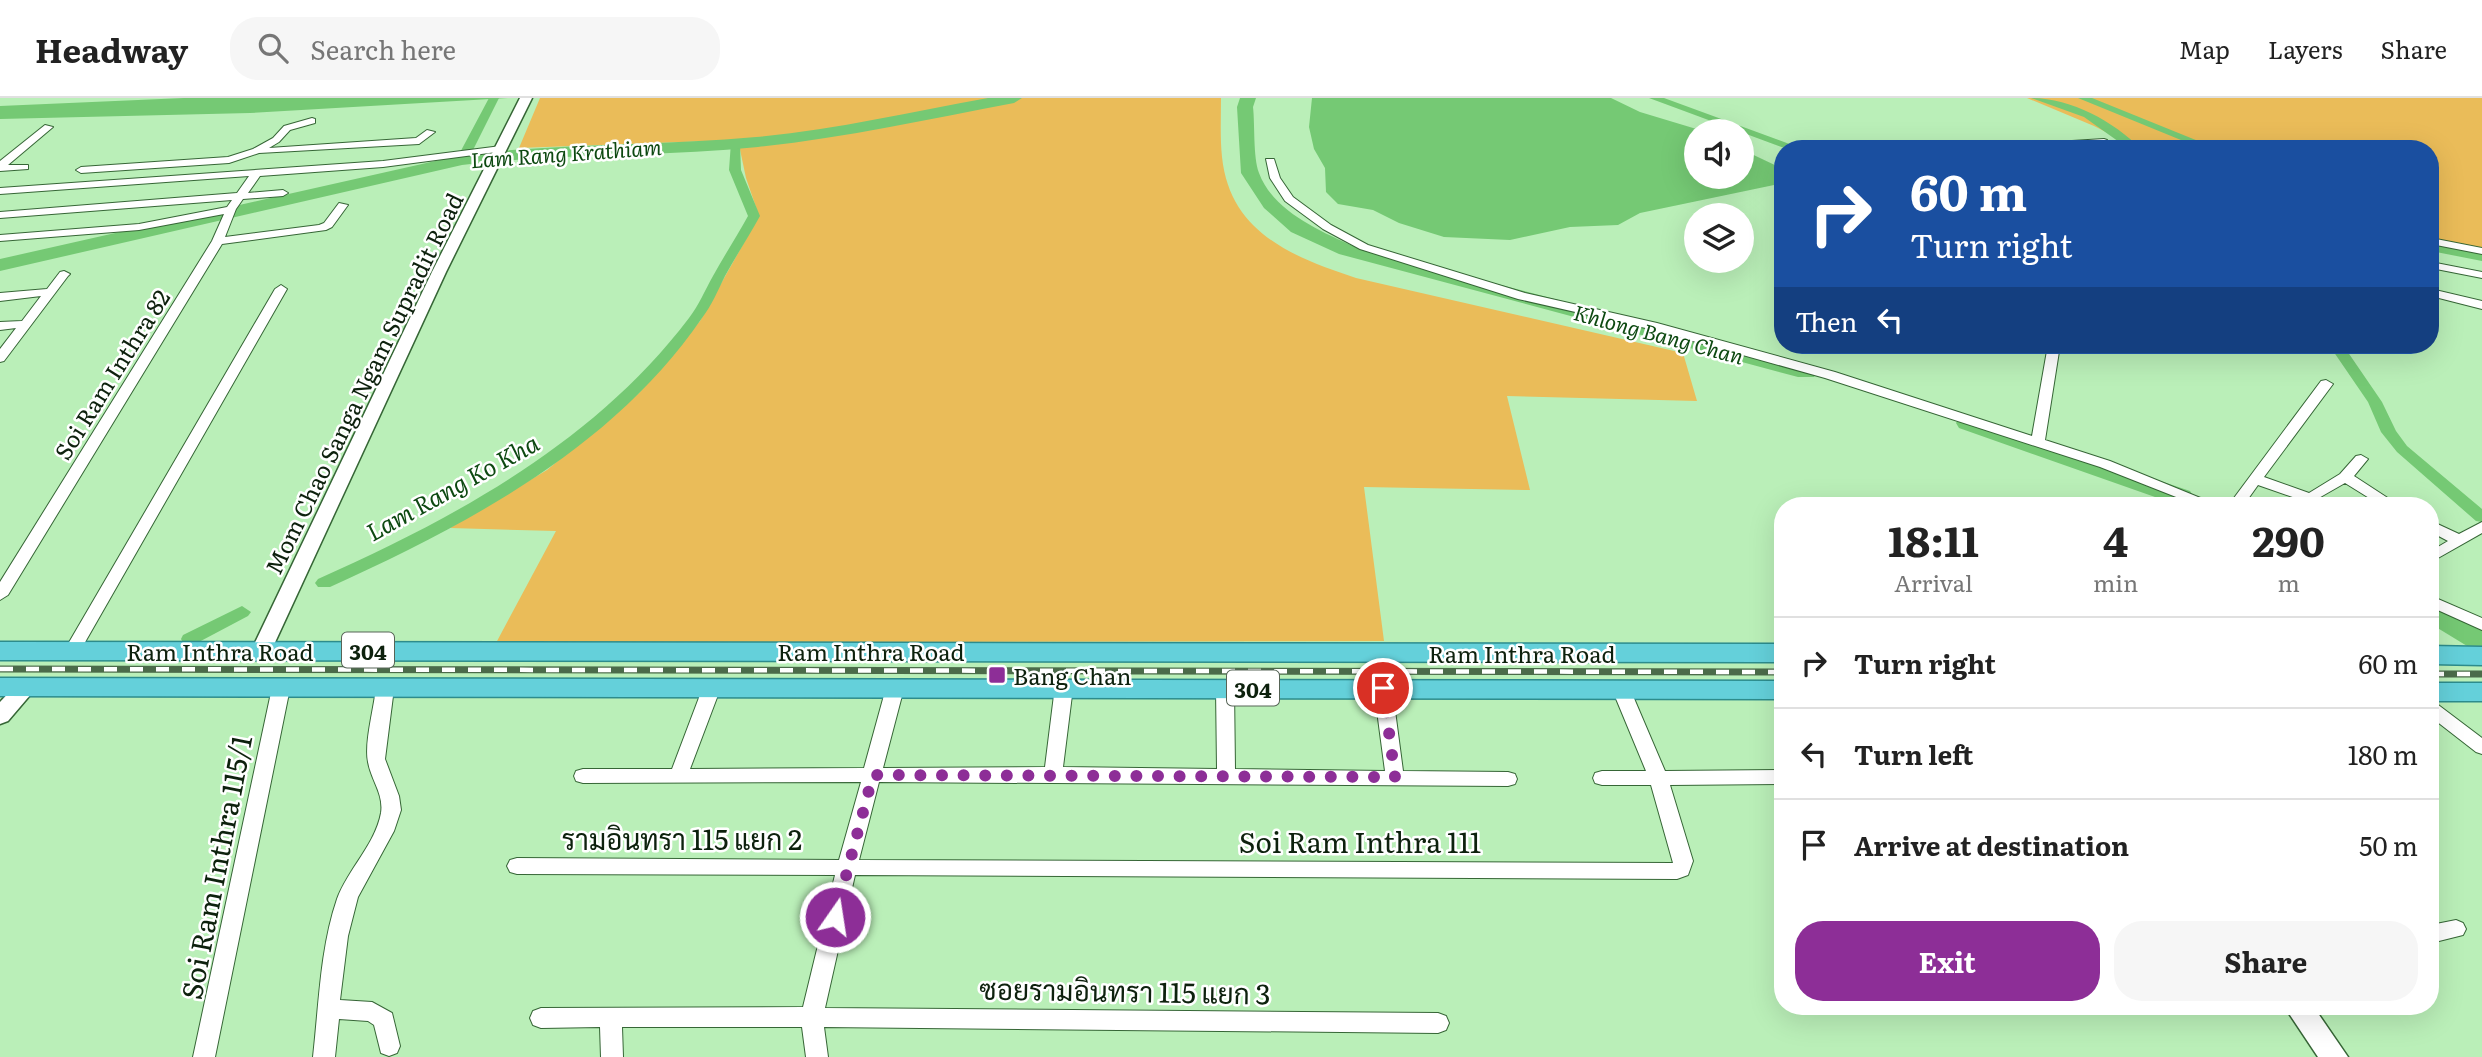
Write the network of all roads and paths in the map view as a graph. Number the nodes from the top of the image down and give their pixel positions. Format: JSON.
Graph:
{"nodes":[{"id":1,"x":526,"y":98,"type":"edge"},
{"id":2,"x":312,"y":121,"type":"dead end"},
{"id":3,"x":48,"y":127,"type":"dead end"},
{"id":4,"x":430,"y":132,"type":"dead end"},
{"id":5,"x":256,"y":151,"type":"junction"},
{"id":6,"x":499,"y":154,"type":"junction"},
{"id":7,"x":1270,"y":161,"type":"dead end"},
{"id":8,"x":152,"y":166,"type":"junction"},
{"id":9,"x":0,"y":167,"type":"edge"},
{"id":10,"x":24,"y":167,"type":"dead end"},
{"id":11,"x":80,"y":170,"type":"dead end"},
{"id":12,"x":256,"y":174,"type":"junction"},
{"id":13,"x":136,"y":182,"type":"junction"},
{"id":14,"x":0,"y":191,"type":"edge"},
{"id":15,"x":283,"y":193,"type":"dead end"},
{"id":16,"x":239,"y":197,"type":"junction"},
{"id":17,"x":343,"y":205,"type":"dead end"},
{"id":18,"x":78,"y":209,"type":"junction"},
{"id":19,"x":230,"y":213,"type":"junction"},
{"id":20,"x":0,"y":215,"type":"edge"},
{"id":21,"x":50,"y":235,"type":"junction"},
{"id":22,"x":0,"y":238,"type":"edge"},
{"id":23,"x":218,"y":241,"type":"junction"},
{"id":24,"x":2439,"y":243,"type":"edge"},
{"id":25,"x":2482,"y":251,"type":"edge"},
{"id":26,"x":2439,"y":267,"type":"edge"},
{"id":27,"x":64,"y":274,"type":"dead end"},
{"id":28,"x":2482,"y":275,"type":"edge"},
{"id":29,"x":281,"y":289,"type":"dead end"},
{"id":30,"x":50,"y":292,"type":"junction"},
{"id":31,"x":2439,"y":295,"type":"edge"},
{"id":32,"x":0,"y":297,"type":"edge"},
{"id":33,"x":2482,"y":305,"type":"edge"},
{"id":34,"x":26,"y":324,"type":"junction"},
{"id":35,"x":0,"y":326,"type":"edge"},
{"id":36,"x":2053,"y":354,"type":"edge"},
{"id":37,"x":0,"y":358,"type":"edge"},
{"id":38,"x":2326,"y":384,"type":"dead end"},
{"id":39,"x":2038,"y":442,"type":"junction"},
{"id":40,"x":2361,"y":459,"type":"dead end"},
{"id":41,"x":2345,"y":477,"type":"junction"},
{"id":42,"x":2257,"y":479,"type":"junction"},
{"id":43,"x":2188,"y":497,"type":"edge"},
{"id":44,"x":2242,"y":497,"type":"edge"},
{"id":45,"x":2299,"y":497,"type":"edge"},
{"id":46,"x":2313,"y":497,"type":"edge"},
{"id":47,"x":2378,"y":497,"type":"edge"},
{"id":48,"x":2482,"y":527,"type":"edge"},
{"id":49,"x":2439,"y":530,"type":"edge"},
{"id":50,"x":2458,"y":540,"type":"junction"},
{"id":51,"x":2439,"y":552,"type":"edge"},
{"id":52,"x":0,"y":595,"type":"edge"},
{"id":53,"x":2439,"y":605,"type":"edge"},
{"id":54,"x":2482,"y":625,"type":"edge"},
{"id":55,"x":0,"y":650,"type":"edge"},
{"id":56,"x":72,"y":650,"type":"junction"},
{"id":57,"x":261,"y":651,"type":"junction"},
{"id":58,"x":723,"y":651,"type":"junction"},
{"id":59,"x":1774,"y":653,"type":"edge"},
{"id":60,"x":2439,"y":655,"type":"edge"},
{"id":61,"x":2478,"y":656,"type":"edge"},
{"id":62,"x":13,"y":687,"type":"edge"},
{"id":63,"x":710,"y":687,"type":"junction"},
{"id":64,"x":1064,"y":687,"type":"junction"},
{"id":65,"x":281,"y":688,"type":"junction"},
{"id":66,"x":385,"y":688,"type":"junction"},
{"id":67,"x":895,"y":688,"type":"junction"},
{"id":68,"x":1225,"y":688,"type":"junction"},
{"id":69,"x":1383,"y":688,"type":"junction"},
{"id":70,"x":1621,"y":690,"type":"junction"},
{"id":71,"x":2439,"y":692,"type":"edge"},
{"id":72,"x":2482,"y":692,"type":"edge"},
{"id":73,"x":1774,"y":693,"type":"edge"},
{"id":74,"x":2439,"y":714,"type":"edge"},
{"id":75,"x":0,"y":716,"type":"edge"},
{"id":76,"x":2482,"y":747,"type":"edge"},
{"id":77,"x":679,"y":774,"type":"junction"},
{"id":78,"x":1053,"y":774,"type":"junction"},
{"id":79,"x":873,"y":775,"type":"junction"},
{"id":80,"x":583,"y":776,"type":"dead end"},
{"id":81,"x":1226,"y":776,"type":"junction"},
{"id":82,"x":1395,"y":777,"type":"junction"},
{"id":83,"x":1658,"y":777,"type":"junction"},
{"id":84,"x":1774,"y":777,"type":"edge"},
{"id":85,"x":1602,"y":778,"type":"dead end"},
{"id":86,"x":1508,"y":779,"type":"dead end"},
{"id":87,"x":517,"y":866,"type":"dead end"},
{"id":88,"x":847,"y":866,"type":"junction"},
{"id":89,"x":2456,"y":929,"type":"dead end"},
{"id":90,"x":2439,"y":932,"type":"edge"},
{"id":91,"x":330,"y":1009,"type":"junction"},
{"id":92,"x":2304,"y":1015,"type":"edge"},
{"id":93,"x":812,"y":1017,"type":"junction"},
{"id":94,"x":541,"y":1018,"type":"dead end"},
{"id":95,"x":611,"y":1020,"type":"junction"},
{"id":96,"x":1438,"y":1023,"type":"dead end"},
{"id":97,"x":389,"y":1046,"type":"dead end"},
{"id":98,"x":204,"y":1057,"type":"edge"},
{"id":99,"x":324,"y":1057,"type":"edge"},
{"id":100,"x":612,"y":1057,"type":"edge"},
{"id":101,"x":817,"y":1057,"type":"edge"},
{"id":102,"x":2334,"y":1057,"type":"edge"}],
"edges":[{"from":1,"to":6,"type":"street","name":"Mom Chao Sanga Ngam Supradit Road"},
{"from":2,"to":5,"type":"street"},
{"from":3,"to":9,"type":"street"},
{"from":4,"to":5,"type":"street"},
{"from":5,"to":8,"type":"street"},
{"from":6,"to":12,"type":"street"},
{"from":6,"to":57,"type":"street","name":"Mom Chao Sanga Ngam Supradit Road"},
{"from":7,"to":39,"type":"street"},
{"from":8,"to":11,"type":"street"},
{"from":8,"to":13,"type":"street"},
{"from":9,"to":10,"type":"street"},
{"from":12,"to":13,"type":"street"},
{"from":12,"to":16,"type":"street","name":"Soi Ram Inthra 82"},
{"from":13,"to":14,"type":"street"},
{"from":15,"to":16,"type":"street"},
{"from":16,"to":18,"type":"street"},
{"from":16,"to":19,"type":"street","name":"Soi Ram Inthra 82"},
{"from":17,"to":23,"type":"street"},
{"from":18,"to":20,"type":"street"},
{"from":18,"to":21,"type":"street"},
{"from":19,"to":21,"type":"street"},
{"from":19,"to":23,"type":"street","name":"Soi Ram Inthra 82"},
{"from":21,"to":22,"type":"street"},
{"from":23,"to":52,"type":"street","name":"Soi Ram Inthra 82"},
{"from":24,"to":25,"type":"street"},
{"from":26,"to":28,"type":"street"},
{"from":27,"to":30,"type":"street"},
{"from":29,"to":56,"type":"street"},
{"from":30,"to":32,"type":"street"},
{"from":30,"to":34,"type":"street"},
{"from":31,"to":33,"type":"street"},
{"from":34,"to":35,"type":"street"},
{"from":34,"to":37,"type":"street"},
{"from":36,"to":39,"type":"street"},
{"from":38,"to":42,"type":"street"},
{"from":39,"to":43,"type":"street"},
{"from":40,"to":41,"type":"street"},
{"from":41,"to":46,"type":"street"},
{"from":41,"to":47,"type":"street"},
{"from":42,"to":44,"type":"street"},
{"from":42,"to":45,"type":"street"},
{"from":48,"to":50,"type":"street"},
{"from":49,"to":50,"type":"street"},
{"from":50,"to":51,"type":"street"},
{"from":53,"to":54,"type":"street"},
{"from":55,"to":56,"type":"highway","name":"Ram Inthra Road","number":"304"},
{"from":56,"to":57,"type":"highway","name":"Ram Inthra Road","number":"304"},
{"from":57,"to":58,"type":"highway","name":"Ram Inthra Road","number":"304"},
{"from":58,"to":59,"type":"highway","name":"Ram Inthra Road","number":"304"},
{"from":58,"to":63,"type":"highway"},
{"from":60,"to":61,"type":"highway"},
{"from":62,"to":65,"type":"highway","name":"Ram Inthra Road","number":"304"},
{"from":62,"to":75,"type":"street"},
{"from":63,"to":66,"type":"highway","name":"Ram Inthra Road","number":"304"},
{"from":63,"to":67,"type":"highway","name":"Ram Inthra Road","number":"304"},
{"from":63,"to":77,"type":"street"},
{"from":64,"to":67,"type":"highway","name":"Ram Inthra Road","number":"304"},
{"from":64,"to":68,"type":"highway","name":"Ram Inthra Road","number":"304"},
{"from":64,"to":78,"type":"street"},
{"from":65,"to":66,"type":"highway","name":"Ram Inthra Road","number":"304"},
{"from":65,"to":98,"type":"street","name":"Soi Ram Inthra 115/1"},
{"from":66,"to":91,"type":"street"},
{"from":67,"to":79,"type":"street"},
{"from":68,"to":69,"type":"highway","name":"Ram Inthra Road","number":"304"},
{"from":68,"to":81,"type":"street"},
{"from":69,"to":70,"type":"highway","name":"Ram Inthra Road","number":"304"},
{"from":69,"to":82,"type":"street"},
{"from":70,"to":73,"type":"highway","name":"Ram Inthra Road","number":"304"},
{"from":70,"to":83,"type":"street","name":"Soi Ram Inthra 111"},
{"from":71,"to":72,"type":"highway"},
{"from":74,"to":76,"type":"street"},
{"from":77,"to":79,"type":"street"},
{"from":77,"to":80,"type":"street"},
{"from":78,"to":79,"type":"street"},
{"from":78,"to":81,"type":"street"},
{"from":79,"to":88,"type":"street"},
{"from":81,"to":82,"type":"street"},
{"from":82,"to":86,"type":"street"},
{"from":83,"to":84,"type":"street"},
{"from":83,"to":85,"type":"street"},
{"from":83,"to":88,"type":"street","name":"Soi Ram Inthra 111"},
{"from":87,"to":88,"type":"street","name":"รามอินทรา 115 แยก 2"},
{"from":88,"to":93,"type":"street"},
{"from":89,"to":90,"type":"street"},
{"from":91,"to":97,"type":"street"},
{"from":91,"to":99,"type":"street"},
{"from":92,"to":102,"type":"street"},
{"from":93,"to":95,"type":"street","name":"ซอยรามอินทรา 115 แยก 3"},
{"from":93,"to":96,"type":"street","name":"ซอยรามอินทรา 115 แยก 3"},
{"from":93,"to":101,"type":"street"},
{"from":94,"to":95,"type":"street","name":"ซอยรามอินทรา 115 แยก 3"},
{"from":95,"to":100,"type":"street"}]}
